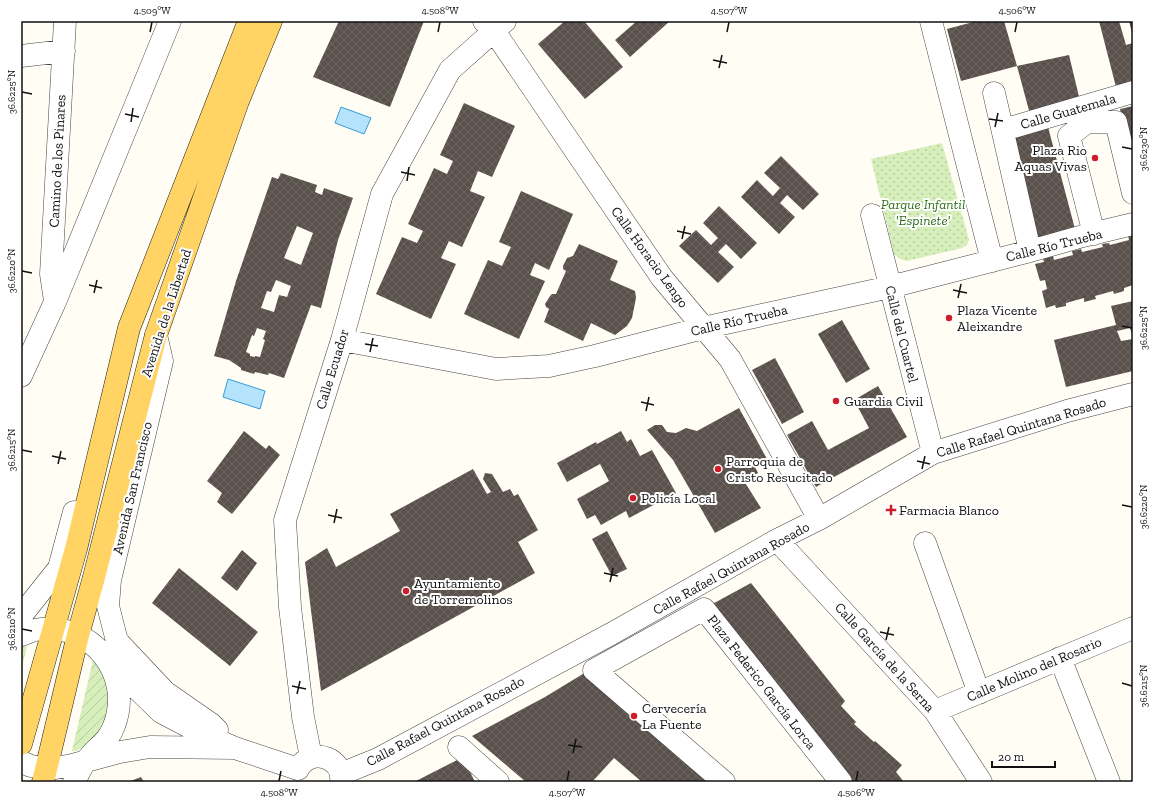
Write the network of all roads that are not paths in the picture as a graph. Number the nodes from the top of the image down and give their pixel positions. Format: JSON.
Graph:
{"nodes":[{"id":1,"x":65,"y":21,"type":"edge"},
{"id":2,"x":170,"y":21,"type":"edge"},
{"id":3,"x":249,"y":21,"type":"edge"},
{"id":4,"x":271,"y":21,"type":"edge"},
{"id":5,"x":931,"y":21,"type":"edge"},
{"id":6,"x":495,"y":24,"type":"edge"},
{"id":7,"x":64,"y":51,"type":"junction"},
{"id":8,"x":21,"y":56,"type":"edge"},
{"id":9,"x":1133,"y":92,"type":"edge"},
{"id":10,"x":994,"y":93,"type":"dead end"},
{"id":11,"x":1003,"y":130,"type":"junction"},
{"id":12,"x":1133,"y":193,"type":"edge"},
{"id":13,"x":872,"y":215,"type":"dead end"},
{"id":14,"x":1133,"y":224,"type":"edge"},
{"id":15,"x":1094,"y":234,"type":"junction"},
{"id":16,"x":1030,"y":251,"type":"junction"},
{"id":17,"x":992,"y":261,"type":"junction"},
{"id":18,"x":890,"y":287,"type":"junction"},
{"id":19,"x":55,"y":302,"type":"junction"},
{"id":20,"x":704,"y":328,"type":"junction"},
{"id":21,"x":156,"y":335,"type":"junction"},
{"id":22,"x":342,"y":340,"type":"junction"},
{"id":23,"x":21,"y":376,"type":"edge"},
{"id":24,"x":1133,"y":394,"type":"edge"},
{"id":25,"x":933,"y":453,"type":"junction"},
{"id":26,"x":92,"y":480,"type":"junction"},
{"id":27,"x":819,"y":519,"type":"junction"},
{"id":28,"x":777,"y":540,"type":"junction"},
{"id":29,"x":924,"y":543,"type":"dead end"},
{"id":30,"x":21,"y":616,"type":"edge"},
{"id":31,"x":1133,"y":628,"type":"edge"},
{"id":32,"x":54,"y":629,"type":"junction"},
{"id":33,"x":21,"y":635,"type":"edge"},
{"id":34,"x":78,"y":635,"type":"junction"},
{"id":35,"x":117,"y":641,"type":"junction"},
{"id":36,"x":1060,"y":658,"type":"junction"},
{"id":37,"x":112,"y":667,"type":"junction"},
{"id":38,"x":978,"y":693,"type":"junction"},
{"id":39,"x":935,"y":711,"type":"junction"},
{"id":40,"x":21,"y":744,"type":"edge"},
{"id":41,"x":459,"y":747,"type":"dead end"},
{"id":42,"x":235,"y":748,"type":"junction"},
{"id":43,"x":86,"y":760,"type":"junction"},
{"id":44,"x":21,"y":762,"type":"edge"},
{"id":45,"x":302,"y":770,"type":"edge"},
{"id":46,"x":45,"y":775,"type":"edge"},
{"id":47,"x":341,"y":778,"type":"edge"},
{"id":48,"x":74,"y":782,"type":"edge"},
{"id":49,"x":498,"y":782,"type":"edge"},
{"id":50,"x":724,"y":782,"type":"edge"},
{"id":51,"x":841,"y":782,"type":"edge"},
{"id":52,"x":982,"y":782,"type":"edge"},
{"id":53,"x":1109,"y":782,"type":"edge"}],
"edges":[{"from":1,"to":7,"type":"street","name":"Camino de los Pinares"},
{"from":2,"to":19,"type":"street"},
{"from":3,"to":26,"type":"main road","name":"Avenida de la Libertad"},
{"from":4,"to":21,"type":"main road","name":"Avenida de la Libertad"},
{"from":5,"to":17,"type":"street"},
{"from":6,"to":20,"type":"street","name":"Calle Horacio Lengo"},
{"from":6,"to":22,"type":"street","name":"Calle Ecuador"},
{"from":7,"to":8,"type":"street"},
{"from":7,"to":19,"type":"street","name":"Camino de los Pinares"},
{"from":9,"to":11,"type":"street","name":"Calle Guatemala"},
{"from":10,"to":11,"type":"street"},
{"from":11,"to":16,"type":"street"},
{"from":12,"to":15,"type":"street"},
{"from":13,"to":18,"type":"street","name":"Calle del Cuartel"},
{"from":14,"to":15,"type":"street","name":"Calle Río Trueba"},
{"from":15,"to":16,"type":"street","name":"Calle Río Trueba"},
{"from":16,"to":17,"type":"street","name":"Calle Río Trueba"},
{"from":17,"to":18,"type":"street","name":"Calle Río Trueba"},
{"from":18,"to":20,"type":"street","name":"Calle Río Trueba"},
{"from":18,"to":25,"type":"street","name":"Calle del Cuartel"},
{"from":19,"to":23,"type":"street"},
{"from":20,"to":22,"type":"street","name":"Calle Río Trueba"},
{"from":20,"to":27,"type":"street","name":"Calle Horacio Lengo"},
{"from":21,"to":34,"type":"main road","name":"Avenida de la Libertad"},
{"from":21,"to":35,"type":"street","name":"Avenida San Francisco"},
{"from":22,"to":45,"type":"street","name":"Calle Ecuador"},
{"from":24,"to":25,"type":"street","name":"Calle Rafael Quintana Rosado"},
{"from":25,"to":27,"type":"street","name":"Calle Rafael Quintana Rosado"},
{"from":26,"to":30,"type":"street"},
{"from":26,"to":32,"type":"main road","name":"Avenida de la Libertad"},
{"from":27,"to":28,"type":"street","name":"Calle Rafael Quintana Rosado"},
{"from":28,"to":39,"type":"street","name":"Calle García de la Serna"},
{"from":28,"to":47,"type":"street","name":"Calle Rafael Quintana Rosado"},
{"from":29,"to":38,"type":"street"},
{"from":31,"to":36,"type":"street","name":"Calle Molino del Rosario"},
{"from":32,"to":33,"type":"street"},
{"from":32,"to":34,"type":"street"},
{"from":32,"to":40,"type":"main road","name":"Avenida de la Libertad"},
{"from":34,"to":37,"type":"street"},
{"from":34,"to":46,"type":"main road","name":"Avenida de la Libertad"},
{"from":35,"to":37,"type":"street","name":"Avenida San Francisco"},
{"from":35,"to":42,"type":"street","name":"Avenida San Francisco"},
{"from":36,"to":38,"type":"street","name":"Calle Molino del Rosario"},
{"from":36,"to":53,"type":"street"},
{"from":37,"to":42,"type":"street","name":"Avenida San Francisco"},
{"from":37,"to":43,"type":"street"},
{"from":38,"to":39,"type":"street","name":"Calle Molino del Rosario"},
{"from":39,"to":52,"type":"street","name":"Calle García de la Serna"},
{"from":41,"to":49,"type":"street"},
{"from":42,"to":43,"type":"street"},
{"from":42,"to":45,"type":"street","name":"Avenida San Francisco"},
{"from":43,"to":46,"type":"street"},
{"from":43,"to":48,"type":"street"},
{"from":44,"to":46,"type":"street"},
{"from":45,"to":47,"type":"street","name":"Avenida San Francisco"},
{"from":50,"to":51,"type":"street","name":"Plaza Federico García Lorca"}]}
